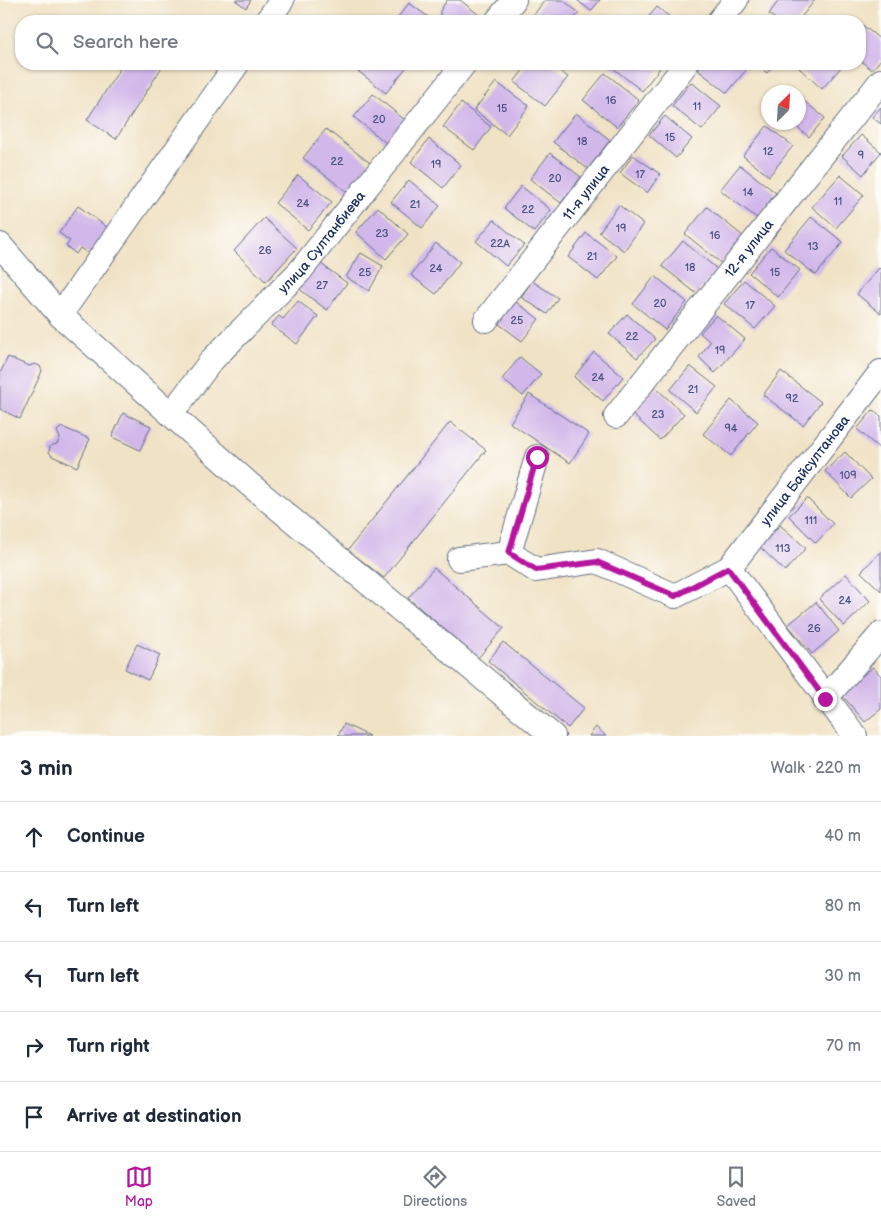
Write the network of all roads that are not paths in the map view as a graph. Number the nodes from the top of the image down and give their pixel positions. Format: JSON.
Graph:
{"nodes":[{"id":1,"x":282,"y":0,"type":"edge"},
{"id":2,"x":514,"y":0,"type":"edge"},
{"id":3,"x":736,"y":0,"type":"edge"},
{"id":4,"x":272,"y":15,"type":"edge"},
{"id":5,"x":502,"y":15,"type":"edge"},
{"id":6,"x":724,"y":15,"type":"edge"},
{"id":7,"x":234,"y":70,"type":"edge"},
{"id":8,"x":459,"y":70,"type":"edge"},
{"id":9,"x":681,"y":70,"type":"edge"},
{"id":10,"x":881,"y":80,"type":"edge"},
{"id":11,"x":0,"y":245,"type":"edge"},
{"id":12,"x":60,"y":315,"type":"junction"},
{"id":13,"x":486,"y":320,"type":"dead end"},
{"id":14,"x":881,"y":372,"type":"edge"},
{"id":15,"x":171,"y":414,"type":"junction"},
{"id":16,"x":616,"y":416,"type":"dead end"},
{"id":17,"x":537,"y":457,"type":"dead end"},
{"id":18,"x":509,"y":553,"type":"junction"},
{"id":19,"x":459,"y":559,"type":"dead end"},
{"id":20,"x":728,"y":568,"type":"junction"},
{"id":21,"x":881,"y":634,"type":"edge"},
{"id":22,"x":825,"y":699,"type":"junction"},
{"id":23,"x":553,"y":736,"type":"edge"},
{"id":24,"x":855,"y":736,"type":"edge"}],
"edges":[{"from":1,"to":4,"type":"street"},
{"from":2,"to":5,"type":"street"},
{"from":3,"to":6,"type":"street"},
{"from":7,"to":12,"type":"street"},
{"from":8,"to":15,"type":"street","name":"улица Султанбиева"},
{"from":9,"to":13,"type":"street","name":"11-я улица"},
{"from":10,"to":16,"type":"street","name":"12-я улица"},
{"from":11,"to":12,"type":"street"},
{"from":12,"to":15,"type":"street"},
{"from":14,"to":20,"type":"street","name":"улица Байсултанова"},
{"from":15,"to":23,"type":"street"},
{"from":17,"to":18,"type":"street"},
{"from":18,"to":19,"type":"street"},
{"from":18,"to":20,"type":"street"},
{"from":20,"to":22,"type":"street"},
{"from":21,"to":22,"type":"street"},
{"from":22,"to":24,"type":"street"}]}
